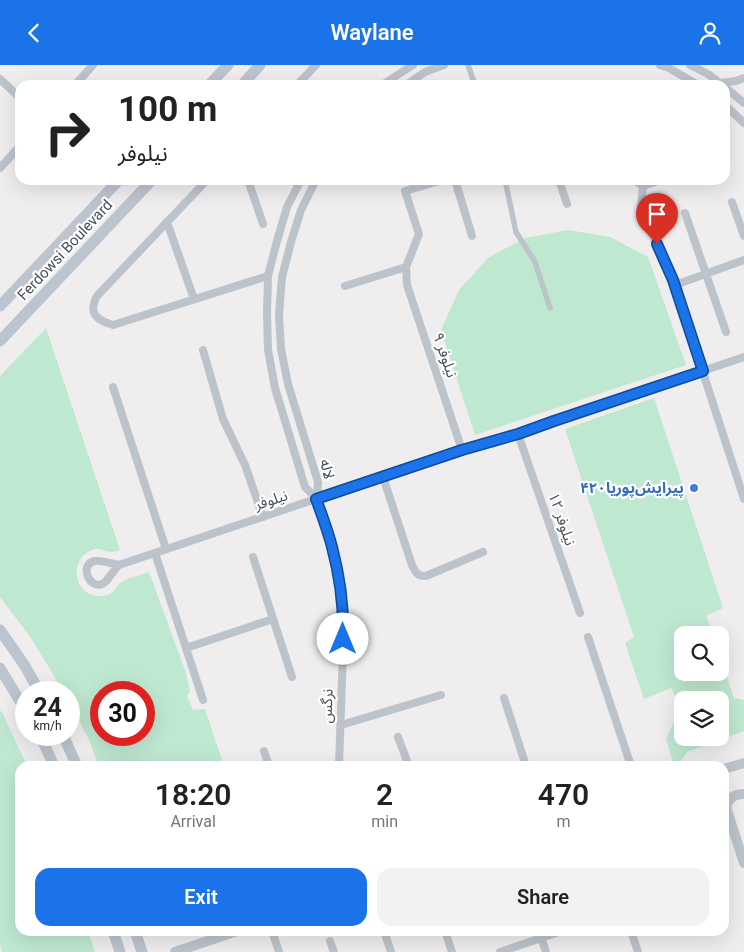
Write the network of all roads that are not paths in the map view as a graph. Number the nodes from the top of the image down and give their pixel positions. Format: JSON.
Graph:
{"nodes":[{"id":1,"x":92,"y":65,"type":"edge"},
{"id":2,"x":228,"y":65,"type":"edge"},
{"id":3,"x":260,"y":65,"type":"edge"},
{"id":4,"x":316,"y":65,"type":"edge"},
{"id":5,"x":413,"y":65,"type":"edge"},
{"id":6,"x":444,"y":65,"type":"edge"},
{"id":7,"x":468,"y":65,"type":"edge"},
{"id":8,"x":660,"y":65,"type":"edge"},
{"id":9,"x":690,"y":65,"type":"edge"},
{"id":10,"x":744,"y":78,"type":"edge"},
{"id":11,"x":0,"y":79,"type":"edge"},
{"id":12,"x":79,"y":80,"type":"edge"},
{"id":13,"x":214,"y":80,"type":"edge"},
{"id":14,"x":246,"y":80,"type":"edge"},
{"id":15,"x":304,"y":80,"type":"edge"},
{"id":16,"x":390,"y":80,"type":"edge"},
{"id":17,"x":414,"y":80,"type":"edge"},
{"id":18,"x":473,"y":80,"type":"edge"},
{"id":19,"x":689,"y":80,"type":"edge"},
{"id":20,"x":716,"y":80,"type":"edge"},
{"id":21,"x":730,"y":83,"type":"edge"},
{"id":22,"x":730,"y":92,"type":"edge"},
{"id":23,"x":15,"y":93,"type":"edge"},
{"id":24,"x":744,"y":103,"type":"edge"},
{"id":25,"x":730,"y":110,"type":"edge"},
{"id":26,"x":744,"y":123,"type":"edge"},
{"id":27,"x":15,"y":152,"type":"edge"},
{"id":28,"x":0,"y":168,"type":"edge"},
{"id":29,"x":114,"y":185,"type":"edge"},
{"id":30,"x":147,"y":185,"type":"edge"},
{"id":31,"x":202,"y":185,"type":"edge"},
{"id":32,"x":250,"y":185,"type":"edge"},
{"id":33,"x":299,"y":185,"type":"edge"},
{"id":34,"x":314,"y":185,"type":"edge"},
{"id":35,"x":426,"y":185,"type":"edge"},
{"id":36,"x":457,"y":185,"type":"edge"},
{"id":37,"x":506,"y":185,"type":"edge"},
{"id":38,"x":561,"y":185,"type":"edge"},
{"id":39,"x":646,"y":185,"type":"edge"},
{"id":40,"x":643,"y":186,"type":"joint"},
{"id":41,"x":732,"y":202,"type":"dead end"},
{"id":42,"x":567,"y":204,"type":"dead end"},
{"id":43,"x":685,"y":213,"type":"dead end"},
{"id":44,"x":167,"y":222,"type":"junction"},
{"id":45,"x":263,"y":224,"type":"dead end"},
{"id":46,"x":472,"y":236,"type":"dead end"},
{"id":47,"x":744,"y":236,"type":"edge"},
{"id":48,"x":744,"y":260,"type":"edge"},
{"id":49,"x":406,"y":267,"type":"junction"},
{"id":50,"x":706,"y":274,"type":"junction"},
{"id":51,"x":268,"y":276,"type":"junction"},
{"id":52,"x":675,"y":285,"type":"junction"},
{"id":53,"x":345,"y":286,"type":"dead end"},
{"id":54,"x":194,"y":299,"type":"junction"},
{"id":55,"x":0,"y":306,"type":"edge"},
{"id":56,"x":550,"y":308,"type":"dead end"},
{"id":57,"x":726,"y":332,"type":"dead end"},
{"id":58,"x":0,"y":341,"type":"edge"},
{"id":59,"x":202,"y":350,"type":"dead end"},
{"id":60,"x":744,"y":357,"type":"edge"},
{"id":61,"x":703,"y":371,"type":"junction"},
{"id":62,"x":113,"y":387,"type":"dead end"},
{"id":63,"x":518,"y":434,"type":"junction"},
{"id":64,"x":462,"y":450,"type":"junction"},
{"id":65,"x":382,"y":477,"type":"junction"},
{"id":66,"x":316,"y":499,"type":"junction"},
{"id":67,"x":744,"y":499,"type":"edge"},
{"id":68,"x":263,"y":517,"type":"junction"},
{"id":69,"x":166,"y":549,"type":"junction"},
{"id":70,"x":156,"y":553,"type":"junction"},
{"id":71,"x":483,"y":553,"type":"dead end"},
{"id":72,"x":253,"y":557,"type":"dead end"},
{"id":73,"x":119,"y":565,"type":"dead end"},
{"id":74,"x":580,"y":613,"type":"dead end"},
{"id":75,"x":274,"y":619,"type":"junction"},
{"id":76,"x":0,"y":630,"type":"edge"},
{"id":77,"x":588,"y":637,"type":"dead end"},
{"id":78,"x":186,"y":648,"type":"junction"},
{"id":79,"x":0,"y":668,"type":"edge"},
{"id":80,"x":292,"y":677,"type":"dead end"},
{"id":81,"x":33,"y":681,"type":"edge"},
{"id":82,"x":15,"y":693,"type":"edge"},
{"id":83,"x":441,"y":695,"type":"dead end"},
{"id":84,"x":504,"y":698,"type":"dead end"},
{"id":85,"x":203,"y":700,"type":"dead end"},
{"id":86,"x":340,"y":725,"type":"junction"},
{"id":87,"x":398,"y":737,"type":"dead end"},
{"id":88,"x":45,"y":746,"type":"edge"},
{"id":89,"x":68,"y":746,"type":"edge"},
{"id":90,"x":264,"y":751,"type":"dead end"},
{"id":91,"x":52,"y":761,"type":"edge"},
{"id":92,"x":76,"y":761,"type":"edge"},
{"id":93,"x":267,"y":761,"type":"edge"},
{"id":94,"x":339,"y":761,"type":"edge"},
{"id":95,"x":407,"y":761,"type":"edge"},
{"id":96,"x":524,"y":761,"type":"edge"},
{"id":97,"x":629,"y":761,"type":"edge"},
{"id":98,"x":744,"y":763,"type":"edge"},
{"id":99,"x":729,"y":768,"type":"edge"},
{"id":100,"x":744,"y":794,"type":"edge"},
{"id":101,"x":729,"y":800,"type":"edge"},
{"id":102,"x":729,"y":816,"type":"edge"},
{"id":103,"x":744,"y":863,"type":"edge"},
{"id":104,"x":115,"y":936,"type":"edge"},
{"id":105,"x":137,"y":936,"type":"edge"},
{"id":106,"x":222,"y":936,"type":"edge"},
{"id":107,"x":274,"y":936,"type":"edge"},
{"id":108,"x":386,"y":936,"type":"edge"},
{"id":109,"x":447,"y":936,"type":"edge"},
{"id":110,"x":539,"y":936,"type":"edge"},
{"id":111,"x":541,"y":936,"type":"edge"},
{"id":112,"x":633,"y":936,"type":"edge"},
{"id":113,"x":330,"y":941,"type":"dead end"},
{"id":114,"x":120,"y":952,"type":"edge"},
{"id":115,"x":142,"y":952,"type":"edge"},
{"id":116,"x":175,"y":952,"type":"edge"},
{"id":117,"x":279,"y":952,"type":"edge"},
{"id":118,"x":334,"y":952,"type":"edge"},
{"id":119,"x":391,"y":952,"type":"edge"},
{"id":120,"x":452,"y":952,"type":"edge"},
{"id":121,"x":500,"y":952,"type":"edge"},
{"id":122,"x":546,"y":952,"type":"edge"},
{"id":123,"x":638,"y":952,"type":"edge"}],
"edges":[{"from":1,"to":12,"type":"street"},
{"from":2,"to":13,"type":"main road"},
{"from":3,"to":14,"type":"main road"},
{"from":4,"to":15,"type":"street"},
{"from":5,"to":16,"type":"street"},
{"from":6,"to":17,"type":"street"},
{"from":7,"to":18,"type":"street"},
{"from":8,"to":19,"type":"street"},
{"from":9,"to":20,"type":"street"},
{"from":10,"to":21,"type":"street"},
{"from":11,"to":23,"type":"street"},
{"from":22,"to":24,"type":"street"},
{"from":25,"to":26,"type":"street"},
{"from":27,"to":28,"type":"street"},
{"from":29,"to":55,"type":"main road","name":"Ferdowsi Boulevard"},
{"from":30,"to":58,"type":"main road","name":"Ferdowsi Boulevard"},
{"from":31,"to":44,"type":"street"},
{"from":32,"to":45,"type":"street"},
{"from":33,"to":51,"type":"street","name":"لاله"},
{"from":34,"to":66,"type":"street","name":"لاله"},
{"from":35,"to":49,"type":"street"},
{"from":36,"to":46,"type":"street"},
{"from":37,"to":56,"type":"street"},
{"from":38,"to":42,"type":"street"},
{"from":39,"to":40,"type":"street"},
{"from":40,"to":52,"type":"street"},
{"from":41,"to":47,"type":"street"},
{"from":43,"to":50,"type":"street"},
{"from":44,"to":54,"type":"street"},
{"from":44,"to":54,"type":"street"},
{"from":48,"to":50,"type":"street"},
{"from":49,"to":53,"type":"street"},
{"from":49,"to":64,"type":"street","name":"نیلوفر ۹"},
{"from":50,"to":52,"type":"street"},
{"from":50,"to":57,"type":"street"},
{"from":51,"to":54,"type":"street"},
{"from":51,"to":66,"type":"street","name":"لاله"},
{"from":52,"to":61,"type":"street"},
{"from":59,"to":68,"type":"street"},
{"from":60,"to":61,"type":"street","name":"نیلوفر"},
{"from":61,"to":63,"type":"street","name":"نیلوفر"},
{"from":61,"to":67,"type":"street"},
{"from":62,"to":69,"type":"street"},
{"from":63,"to":64,"type":"street","name":"نیلوفر"},
{"from":63,"to":74,"type":"street","name":"نیلوفر ۱۲"},
{"from":64,"to":65,"type":"street","name":"نیلوفر"},
{"from":65,"to":66,"type":"street","name":"نیلوفر"},
{"from":65,"to":71,"type":"street"},
{"from":66,"to":68,"type":"street","name":"نیلوفر"},
{"from":66,"to":86,"type":"street","name":"نرگس"},
{"from":68,"to":69,"type":"street","name":"نیلوفر"},
{"from":69,"to":70,"type":"street","name":"نیلوفر"},
{"from":70,"to":73,"type":"street","name":"نیلوفر"},
{"from":70,"to":78,"type":"street"},
{"from":72,"to":75,"type":"street"},
{"from":75,"to":78,"type":"street"},
{"from":75,"to":80,"type":"street"},
{"from":76,"to":81,"type":"main road"},
{"from":77,"to":97,"type":"street"},
{"from":78,"to":85,"type":"street"},
{"from":79,"to":82,"type":"main road"},
{"from":83,"to":86,"type":"street"},
{"from":84,"to":96,"type":"street"},
{"from":86,"to":94,"type":"street","name":"نرگس"},
{"from":87,"to":95,"type":"street"},
{"from":88,"to":91,"type":"main road"},
{"from":89,"to":92,"type":"main road"},
{"from":90,"to":93,"type":"street"},
{"from":98,"to":99,"type":"street"},
{"from":100,"to":101,"type":"street"},
{"from":102,"to":103,"type":"street"},
{"from":104,"to":114,"type":"main road"},
{"from":105,"to":115,"type":"main road"},
{"from":106,"to":116,"type":"street"},
{"from":107,"to":117,"type":"street"},
{"from":108,"to":119,"type":"street"},
{"from":109,"to":120,"type":"street"},
{"from":110,"to":121,"type":"street"},
{"from":111,"to":122,"type":"street"},
{"from":112,"to":123,"type":"street"},
{"from":113,"to":118,"type":"street"}]}
